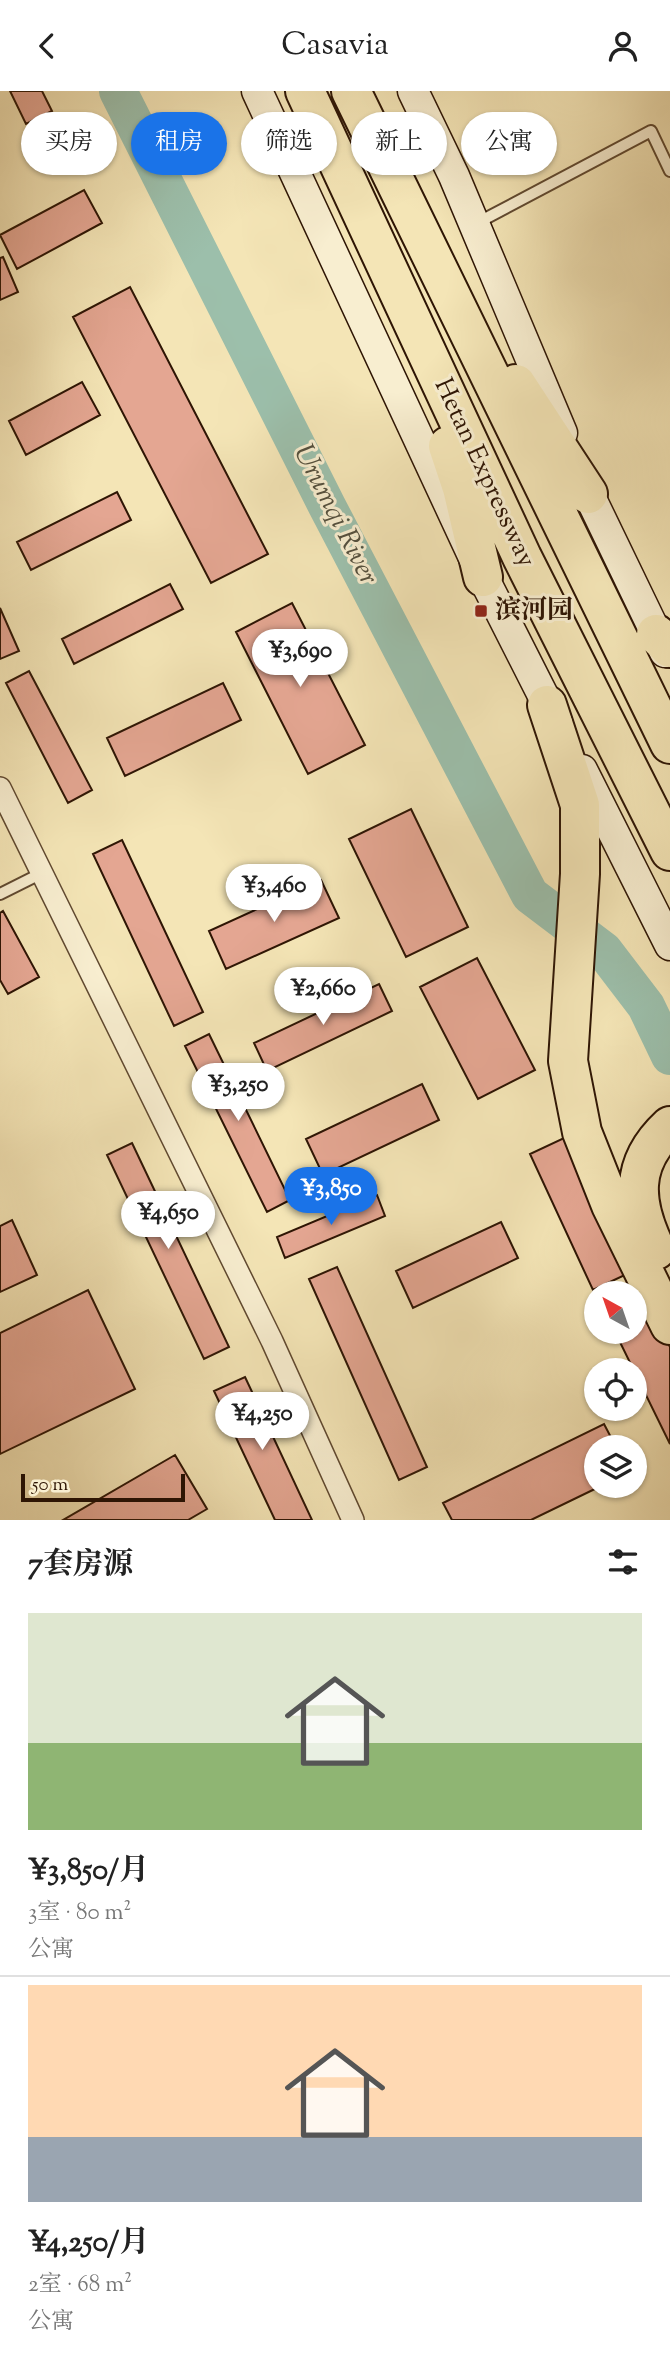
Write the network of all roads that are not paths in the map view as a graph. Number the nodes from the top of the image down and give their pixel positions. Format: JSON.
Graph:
{"nodes":[{"id":1,"x":257,"y":91,"type":"edge"},
{"id":2,"x":305,"y":91,"type":"edge"},
{"id":3,"x":351,"y":91,"type":"edge"},
{"id":4,"x":413,"y":91,"type":"edge"},
{"id":5,"x":670,"y":171,"type":"edge"},
{"id":6,"x":474,"y":224,"type":"junction"},
{"id":7,"x":424,"y":242,"type":"junction"},
{"id":8,"x":383,"y":258,"type":"junction"},
{"id":9,"x":588,"y":494,"type":"junction"},
{"id":10,"x":483,"y":577,"type":"junction"},
{"id":11,"x":665,"y":648,"type":"edge"},
{"id":12,"x":547,"y":705,"type":"junction"},
{"id":13,"x":670,"y":744,"type":"edge"},
{"id":14,"x":0,"y":788,"type":"edge"},
{"id":15,"x":670,"y":851,"type":"edge"},
{"id":16,"x":42,"y":873,"type":"junction"},
{"id":17,"x":0,"y":894,"type":"edge"},
{"id":18,"x":670,"y":945,"type":"edge"},
{"id":19,"x":670,"y":1126,"type":"edge"},
{"id":20,"x":670,"y":1276,"type":"edge"},
{"id":21,"x":670,"y":1325,"type":"edge"},
{"id":22,"x":353,"y":1520,"type":"edge"}],
"edges":[{"from":1,"to":10,"type":"street"},
{"from":2,"to":8,"type":"highway","name":"Hetan Expressway"},
{"from":3,"to":7,"type":"highway","name":"Hetan Expressway"},
{"from":4,"to":6,"type":"street"},
{"from":5,"to":6,"type":"lane"},
{"from":6,"to":9,"type":"street"},
{"from":7,"to":9,"type":"highway"},
{"from":7,"to":13,"type":"highway","name":"Hetan Expressway"},
{"from":8,"to":10,"type":"highway"},
{"from":8,"to":15,"type":"highway","name":"Hetan Expressway"},
{"from":9,"to":11,"type":"street"},
{"from":10,"to":12,"type":"street"},
{"from":12,"to":18,"type":"street"},
{"from":12,"to":21,"type":"highway"},
{"from":14,"to":16,"type":"street"},
{"from":16,"to":17,"type":"lane"},
{"from":16,"to":22,"type":"street"},
{"from":19,"to":20,"type":"highway"}]}
